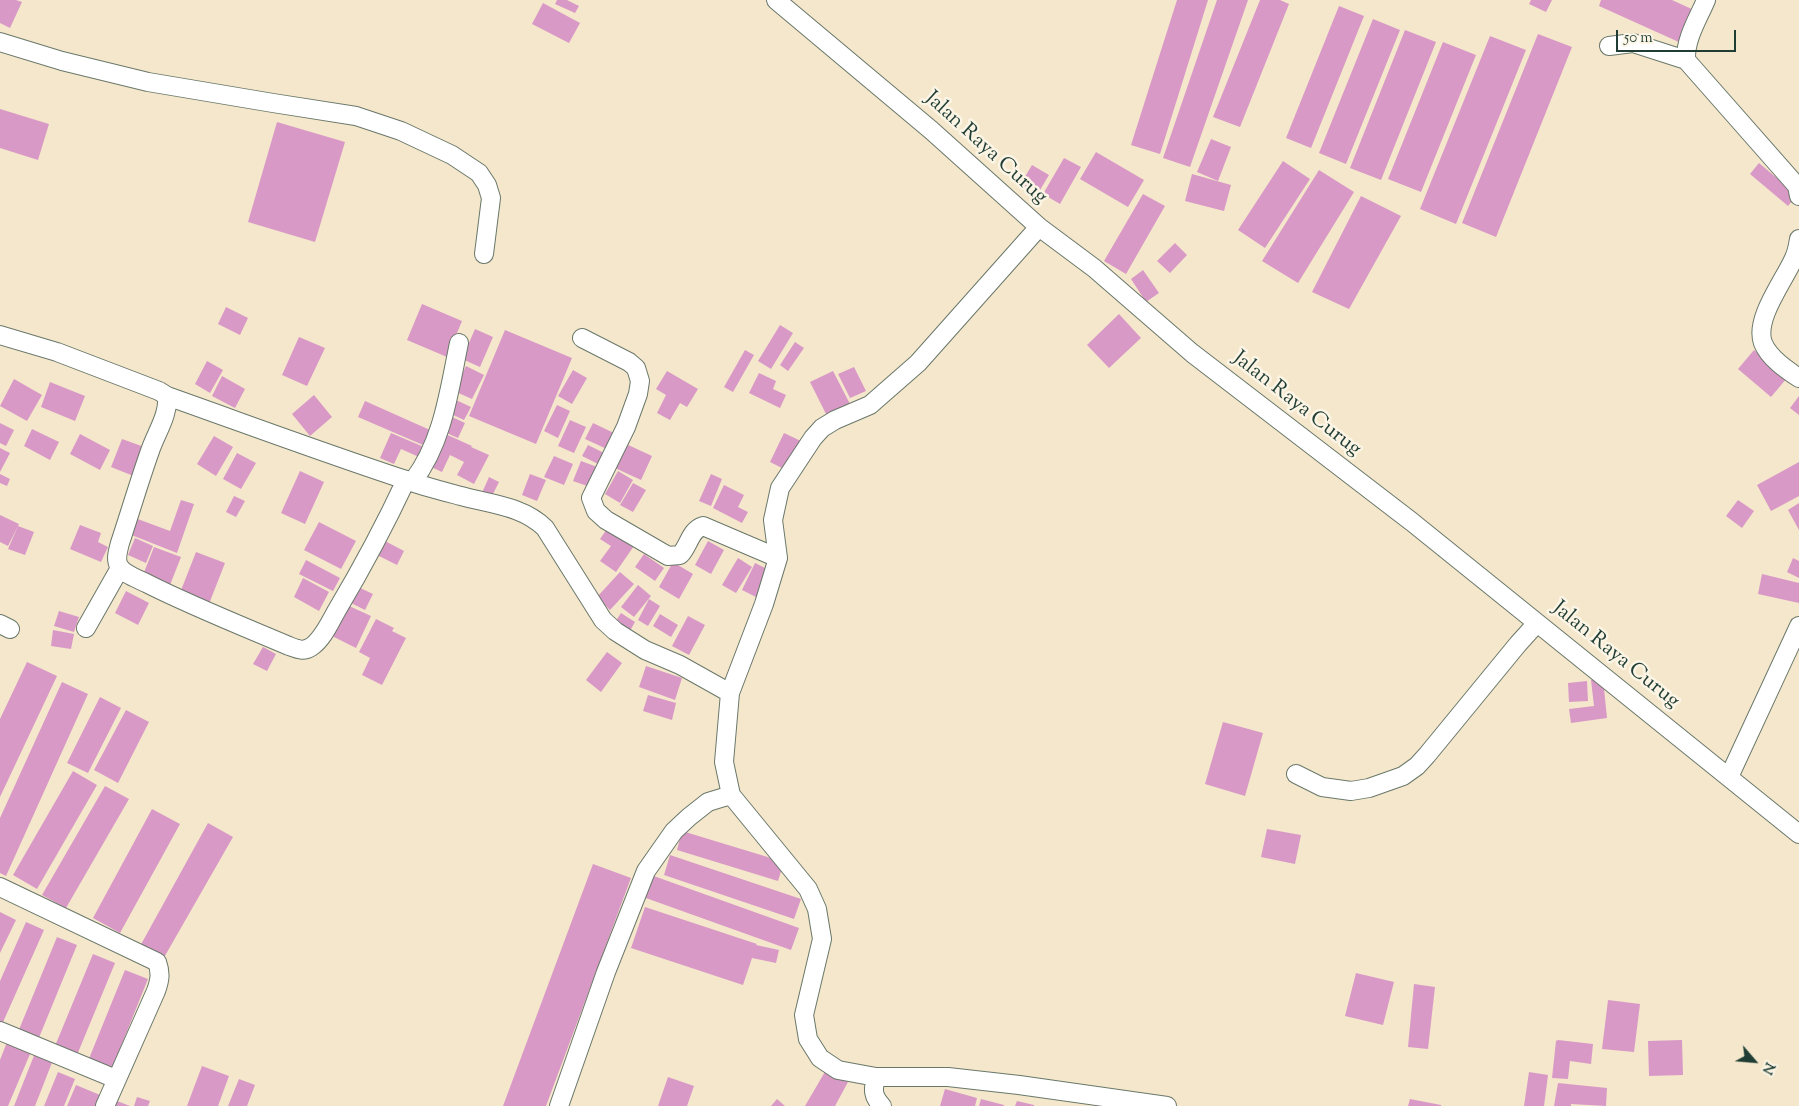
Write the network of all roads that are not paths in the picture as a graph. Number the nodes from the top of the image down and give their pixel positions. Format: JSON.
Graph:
{"nodes":[{"id":1,"x":776,"y":0,"type":"edge"},
{"id":2,"x":1706,"y":0,"type":"edge"},
{"id":3,"x":0,"y":42,"type":"edge"},
{"id":4,"x":1609,"y":46,"type":"dead end"},
{"id":5,"x":1686,"y":60,"type":"junction"},
{"id":6,"x":1799,"y":196,"type":"edge"},
{"id":7,"x":1039,"y":227,"type":"junction"},
{"id":8,"x":1799,"y":239,"type":"edge"},
{"id":9,"x":484,"y":254,"type":"dead end"},
{"id":10,"x":582,"y":338,"type":"dead end"},
{"id":11,"x":1,"y":339,"type":"edge"},
{"id":12,"x":459,"y":344,"type":"dead end"},
{"id":13,"x":1799,"y":378,"type":"edge"},
{"id":14,"x":167,"y":396,"type":"junction"},
{"id":15,"x":410,"y":481,"type":"junction"},
{"id":16,"x":778,"y":558,"type":"junction"},
{"id":17,"x":120,"y":568,"type":"junction"},
{"id":18,"x":1537,"y":623,"type":"junction"},
{"id":19,"x":1799,"y":626,"type":"edge"},
{"id":20,"x":86,"y":628,"type":"dead end"},
{"id":21,"x":730,"y":693,"type":"junction"},
{"id":22,"x":1296,"y":774,"type":"dead end"},
{"id":23,"x":1729,"y":777,"type":"junction"},
{"id":24,"x":731,"y":794,"type":"junction"},
{"id":25,"x":1799,"y":834,"type":"edge"},
{"id":26,"x":0,"y":886,"type":"edge"},
{"id":27,"x":0,"y":1031,"type":"edge"},
{"id":28,"x":876,"y":1077,"type":"junction"},
{"id":29,"x":116,"y":1079,"type":"junction"},
{"id":30,"x":105,"y":1106,"type":"edge"},
{"id":31,"x":559,"y":1106,"type":"edge"},
{"id":32,"x":882,"y":1106,"type":"edge"},
{"id":33,"x":1167,"y":1106,"type":"edge"}],
"edges":[{"from":1,"to":7,"type":"street","name":"Jalan Raya Curug"},
{"from":2,"to":5,"type":"street"},
{"from":3,"to":9,"type":"street"},
{"from":4,"to":5,"type":"street"},
{"from":5,"to":6,"type":"street"},
{"from":7,"to":16,"type":"street"},
{"from":7,"to":18,"type":"street","name":"Jalan Raya Curug"},
{"from":8,"to":13,"type":"street"},
{"from":10,"to":16,"type":"street"},
{"from":11,"to":14,"type":"street"},
{"from":12,"to":15,"type":"street"},
{"from":14,"to":15,"type":"street"},
{"from":14,"to":17,"type":"street"},
{"from":15,"to":17,"type":"street"},
{"from":15,"to":21,"type":"street"},
{"from":16,"to":21,"type":"street"},
{"from":17,"to":20,"type":"street"},
{"from":18,"to":22,"type":"street"},
{"from":18,"to":23,"type":"street","name":"Jalan Raya Curug"},
{"from":19,"to":23,"type":"street"},
{"from":21,"to":24,"type":"street"},
{"from":23,"to":25,"type":"street","name":"Jalan Raya Curug"},
{"from":24,"to":28,"type":"street"},
{"from":24,"to":31,"type":"street"},
{"from":26,"to":29,"type":"street"},
{"from":27,"to":29,"type":"street"},
{"from":28,"to":32,"type":"street"},
{"from":28,"to":33,"type":"street"},
{"from":29,"to":30,"type":"street"}]}
